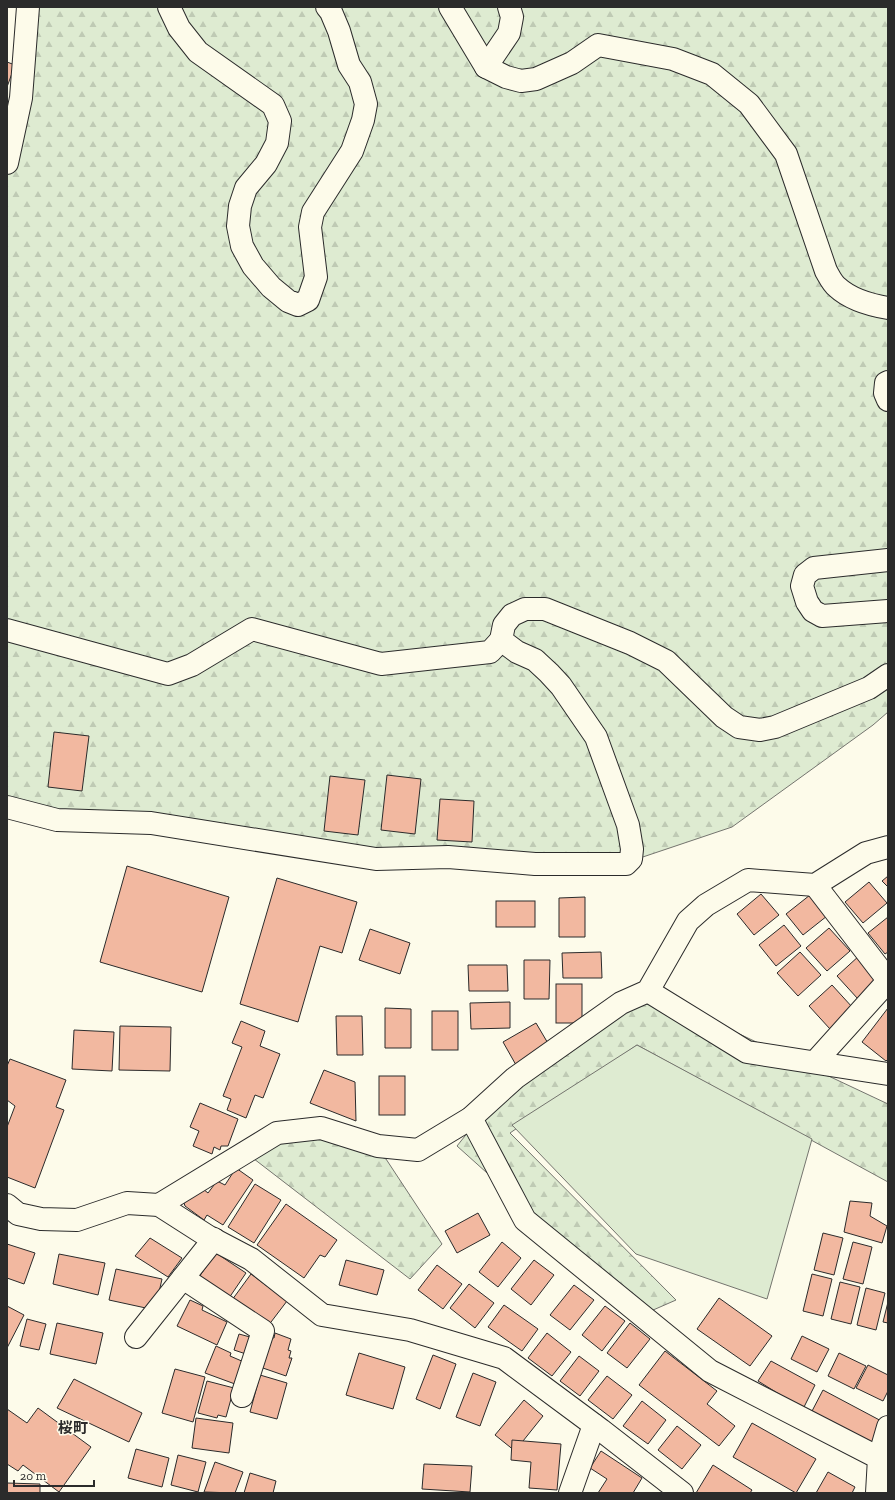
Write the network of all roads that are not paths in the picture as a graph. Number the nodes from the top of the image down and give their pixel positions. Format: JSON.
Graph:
{"nodes":[{"id":1,"x":28,"y":7,"type":"edge"},
{"id":2,"x":169,"y":7,"type":"edge"},
{"id":3,"x":327,"y":7,"type":"edge"},
{"id":4,"x":450,"y":7,"type":"edge"},
{"id":5,"x":508,"y":7,"type":"edge"},
{"id":6,"x":486,"y":67,"type":"junction"},
{"id":7,"x":7,"y":164,"type":"edge"},
{"id":8,"x":888,"y":308,"type":"edge"},
{"id":9,"x":888,"y":382,"type":"edge"},
{"id":10,"x":888,"y":400,"type":"edge"},
{"id":11,"x":888,"y":560,"type":"edge"},
{"id":12,"x":888,"y":611,"type":"edge"},
{"id":13,"x":7,"y":630,"type":"edge"},
{"id":14,"x":501,"y":640,"type":"junction"},
{"id":15,"x":888,"y":675,"type":"edge"},
{"id":16,"x":7,"y":807,"type":"edge"},
{"id":17,"x":888,"y":847,"type":"edge"},
{"id":18,"x":815,"y":885,"type":"junction"},
{"id":19,"x":888,"y":981,"type":"edge"},
{"id":20,"x":648,"y":991,"type":"junction"},
{"id":21,"x":815,"y":1062,"type":"junction"},
{"id":22,"x":888,"y":1074,"type":"edge"},
{"id":23,"x":470,"y":1118,"type":"junction"},
{"id":24,"x":7,"y":1205,"type":"edge"},
{"id":25,"x":159,"y":1205,"type":"junction"},
{"id":26,"x":214,"y":1239,"type":"junction"},
{"id":27,"x":183,"y":1278,"type":"junction"},
{"id":28,"x":136,"y":1337,"type":"dead end"},
{"id":29,"x":242,"y":1396,"type":"dead end"},
{"id":30,"x":594,"y":1425,"type":"junction"},
{"id":31,"x":888,"y":1427,"type":"edge"},
{"id":32,"x":879,"y":1458,"type":"junction"},
{"id":33,"x":570,"y":1493,"type":"edge"},
{"id":34,"x":682,"y":1493,"type":"edge"},
{"id":35,"x":877,"y":1493,"type":"edge"}],
"edges":[{"from":1,"to":7,"type":"street"},
{"from":2,"to":3,"type":"street"},
{"from":4,"to":6,"type":"street"},
{"from":5,"to":6,"type":"street"},
{"from":6,"to":8,"type":"street"},
{"from":9,"to":10,"type":"street"},
{"from":11,"to":12,"type":"street"},
{"from":13,"to":14,"type":"street"},
{"from":14,"to":15,"type":"street"},
{"from":14,"to":16,"type":"street"},
{"from":17,"to":18,"type":"street"},
{"from":18,"to":19,"type":"street"},
{"from":18,"to":20,"type":"street"},
{"from":19,"to":21,"type":"street"},
{"from":20,"to":21,"type":"street"},
{"from":20,"to":23,"type":"street"},
{"from":21,"to":22,"type":"street"},
{"from":23,"to":25,"type":"street"},
{"from":23,"to":32,"type":"street"},
{"from":24,"to":25,"type":"street"},
{"from":25,"to":26,"type":"street"},
{"from":26,"to":27,"type":"street"},
{"from":26,"to":30,"type":"street"},
{"from":27,"to":28,"type":"street"},
{"from":27,"to":29,"type":"street"},
{"from":30,"to":33,"type":"street"},
{"from":30,"to":34,"type":"street"},
{"from":31,"to":32,"type":"street"},
{"from":32,"to":35,"type":"street"}]}
